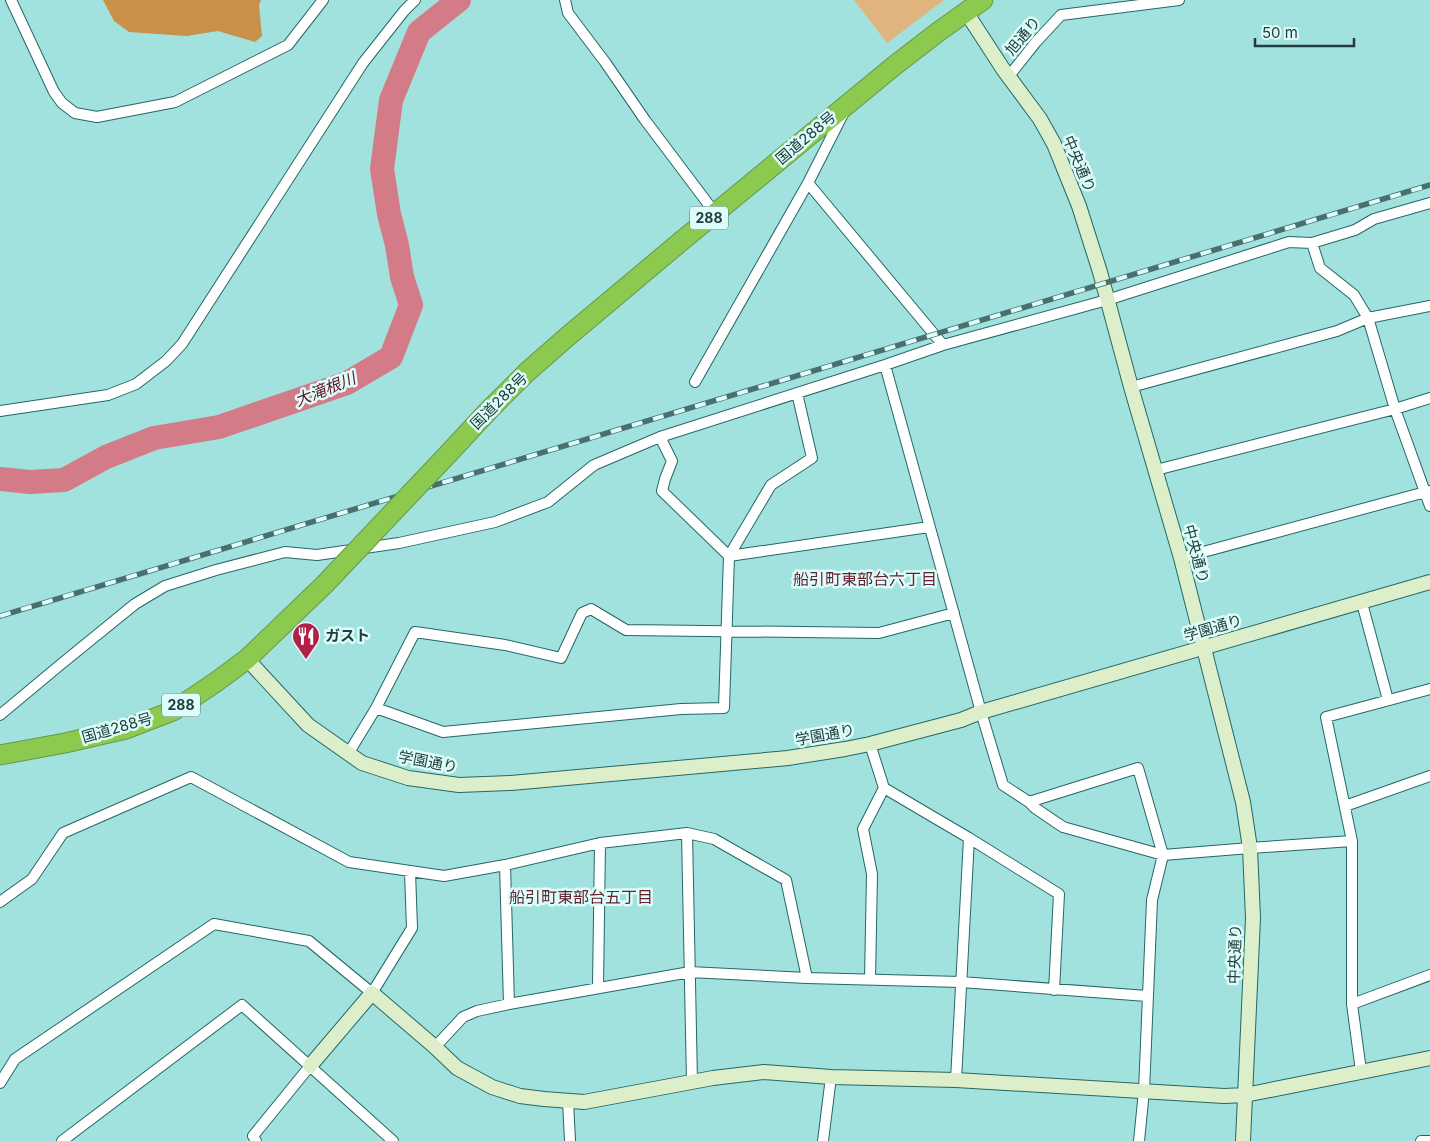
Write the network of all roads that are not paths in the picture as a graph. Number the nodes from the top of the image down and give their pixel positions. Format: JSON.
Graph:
{"nodes":[{"id":1,"x":11,"y":0,"type":"edge"},
{"id":2,"x":323,"y":0,"type":"edge"},
{"id":3,"x":415,"y":0,"type":"edge"},
{"id":4,"x":565,"y":0,"type":"edge"},
{"id":5,"x":984,"y":0,"type":"edge"},
{"id":6,"x":1179,"y":0,"type":"edge"},
{"id":7,"x":966,"y":12,"type":"junction"},
{"id":8,"x":1010,"y":76,"type":"junction"},
{"id":9,"x":847,"y":105,"type":"junction"},
{"id":10,"x":808,"y":183,"type":"junction"},
{"id":11,"x":1430,"y":203,"type":"edge"},
{"id":12,"x":715,"y":213,"type":"junction"},
{"id":13,"x":1312,"y":243,"type":"junction"},
{"id":14,"x":1107,"y":300,"type":"junction"},
{"id":15,"x":1430,"y":306,"type":"edge"},
{"id":16,"x":1368,"y":318,"type":"junction"},
{"id":17,"x":943,"y":345,"type":"junction"},
{"id":18,"x":884,"y":365,"type":"junction"},
{"id":19,"x":695,"y":382,"type":"dead end"},
{"id":20,"x":1131,"y":387,"type":"junction"},
{"id":21,"x":797,"y":394,"type":"junction"},
{"id":22,"x":1430,"y":398,"type":"edge"},
{"id":23,"x":1395,"y":409,"type":"junction"},
{"id":24,"x":0,"y":411,"type":"edge"},
{"id":25,"x":660,"y":437,"type":"junction"},
{"id":26,"x":1156,"y":470,"type":"junction"},
{"id":27,"x":1427,"y":491,"type":"edge"},
{"id":28,"x":1430,"y":506,"type":"edge"},
{"id":29,"x":929,"y":527,"type":"junction"},
{"id":30,"x":729,"y":556,"type":"junction"},
{"id":31,"x":1181,"y":558,"type":"junction"},
{"id":32,"x":1430,"y":582,"type":"edge"},
{"id":33,"x":1362,"y":603,"type":"junction"},
{"id":34,"x":954,"y":613,"type":"junction"},
{"id":35,"x":726,"y":631,"type":"junction"},
{"id":36,"x":1203,"y":648,"type":"junction"},
{"id":37,"x":247,"y":659,"type":"junction"},
{"id":38,"x":1430,"y":689,"type":"edge"},
{"id":39,"x":1388,"y":700,"type":"junction"},
{"id":40,"x":376,"y":708,"type":"junction"},
{"id":41,"x":981,"y":712,"type":"junction"},
{"id":42,"x":0,"y":716,"type":"edge"},
{"id":43,"x":870,"y":744,"type":"junction"},
{"id":44,"x":348,"y":754,"type":"junction"},
{"id":45,"x":0,"y":755,"type":"edge"},
{"id":46,"x":1430,"y":776,"type":"edge"},
{"id":47,"x":884,"y":788,"type":"junction"},
{"id":48,"x":1029,"y":802,"type":"junction"},
{"id":49,"x":1346,"y":806,"type":"junction"},
{"id":50,"x":687,"y":833,"type":"junction"},
{"id":51,"x":969,"y":838,"type":"junction"},
{"id":52,"x":1352,"y":842,"type":"junction"},
{"id":53,"x":600,"y":843,"type":"junction"},
{"id":54,"x":1250,"y":848,"type":"junction"},
{"id":55,"x":1163,"y":855,"type":"junction"},
{"id":56,"x":505,"y":865,"type":"junction"},
{"id":57,"x":410,"y":872,"type":"junction"},
{"id":58,"x":0,"y":902,"type":"edge"},
{"id":59,"x":690,"y":972,"type":"junction"},
{"id":60,"x":1430,"y":975,"type":"edge"},
{"id":61,"x":807,"y":978,"type":"junction"},
{"id":62,"x":870,"y":980,"type":"junction"},
{"id":63,"x":961,"y":982,"type":"junction"},
{"id":64,"x":598,"y":987,"type":"junction"},
{"id":65,"x":1054,"y":990,"type":"junction"},
{"id":66,"x":372,"y":993,"type":"junction"},
{"id":67,"x":1148,"y":996,"type":"junction"},
{"id":68,"x":509,"y":1004,"type":"junction"},
{"id":69,"x":1352,"y":1004,"type":"junction"},
{"id":70,"x":435,"y":1047,"type":"junction"},
{"id":71,"x":1430,"y":1058,"type":"edge"},
{"id":72,"x":310,"y":1066,"type":"junction"},
{"id":73,"x":1361,"y":1071,"type":"junction"},
{"id":74,"x":831,"y":1077,"type":"junction"},
{"id":75,"x":956,"y":1080,"type":"junction"},
{"id":76,"x":692,"y":1082,"type":"junction"},
{"id":77,"x":0,"y":1083,"type":"edge"},
{"id":78,"x":1144,"y":1091,"type":"junction"},
{"id":79,"x":1245,"y":1095,"type":"junction"},
{"id":80,"x":568,"y":1101,"type":"junction"},
{"id":81,"x":62,"y":1141,"type":"edge"},
{"id":82,"x":256,"y":1141,"type":"edge"},
{"id":83,"x":393,"y":1141,"type":"edge"},
{"id":84,"x":570,"y":1141,"type":"edge"},
{"id":85,"x":823,"y":1141,"type":"edge"},
{"id":86,"x":1140,"y":1141,"type":"edge"},
{"id":87,"x":1243,"y":1141,"type":"edge"},
{"id":88,"x":1421,"y":1141,"type":"edge"},
{"id":89,"x":1430,"y":1141,"type":"edge"}],
"edges":[{"from":1,"to":2,"type":"street"},
{"from":3,"to":24,"type":"street"},
{"from":4,"to":12,"type":"street"},
{"from":5,"to":7,"type":"highway","name":"国道288号","number":"288"},
{"from":6,"to":8,"type":"street","name":"旭通り"},
{"from":7,"to":8,"type":"street","name":"中央通り"},
{"from":7,"to":9,"type":"highway","name":"国道288号","number":"288"},
{"from":8,"to":14,"type":"street","name":"中央通り"},
{"from":9,"to":10,"type":"street"},
{"from":9,"to":12,"type":"highway","name":"国道288号","number":"288"},
{"from":10,"to":17,"type":"street"},
{"from":10,"to":19,"type":"street"},
{"from":11,"to":13,"type":"street"},
{"from":12,"to":37,"type":"highway","name":"国道288号","number":"288","bridge":true},
{"from":13,"to":14,"type":"street"},
{"from":13,"to":16,"type":"street"},
{"from":14,"to":17,"type":"street"},
{"from":14,"to":20,"type":"street","name":"中央通り"},
{"from":15,"to":16,"type":"street"},
{"from":16,"to":20,"type":"street"},
{"from":16,"to":23,"type":"street"},
{"from":17,"to":18,"type":"street"},
{"from":18,"to":21,"type":"street"},
{"from":18,"to":29,"type":"street"},
{"from":20,"to":26,"type":"street","name":"中央通り"},
{"from":21,"to":25,"type":"street"},
{"from":21,"to":30,"type":"street"},
{"from":22,"to":23,"type":"street"},
{"from":23,"to":26,"type":"street"},
{"from":23,"to":27,"type":"street"},
{"from":25,"to":30,"type":"street"},
{"from":25,"to":42,"type":"street"},
{"from":26,"to":31,"type":"street","name":"中央通り"},
{"from":27,"to":28,"type":"street"},
{"from":27,"to":31,"type":"street"},
{"from":29,"to":30,"type":"street"},
{"from":29,"to":34,"type":"street"},
{"from":30,"to":35,"type":"street"},
{"from":31,"to":36,"type":"street","name":"中央通り"},
{"from":32,"to":33,"type":"street","name":"学園通り"},
{"from":33,"to":36,"type":"street","name":"学園通り"},
{"from":33,"to":39,"type":"street"},
{"from":34,"to":35,"type":"street"},
{"from":34,"to":41,"type":"street"},
{"from":35,"to":40,"type":"street"},
{"from":35,"to":40,"type":"street"},
{"from":36,"to":41,"type":"street","name":"学園通り"},
{"from":36,"to":54,"type":"street","name":"中央通り"},
{"from":37,"to":44,"type":"street","name":"学園通り"},
{"from":37,"to":45,"type":"highway","name":"国道288号","number":"288"},
{"from":38,"to":39,"type":"street"},
{"from":39,"to":49,"type":"street"},
{"from":40,"to":44,"type":"street"},
{"from":41,"to":43,"type":"street","name":"学園通り"},
{"from":41,"to":48,"type":"street"},
{"from":43,"to":44,"type":"street","name":"学園通り"},
{"from":43,"to":47,"type":"street"},
{"from":46,"to":49,"type":"street"},
{"from":47,"to":51,"type":"street"},
{"from":47,"to":62,"type":"street"},
{"from":48,"to":55,"type":"street"},
{"from":48,"to":55,"type":"street"},
{"from":49,"to":52,"type":"street"},
{"from":50,"to":53,"type":"street"},
{"from":50,"to":59,"type":"street"},
{"from":50,"to":61,"type":"street"},
{"from":51,"to":63,"type":"street"},
{"from":51,"to":65,"type":"street"},
{"from":52,"to":54,"type":"street"},
{"from":52,"to":69,"type":"street"},
{"from":53,"to":56,"type":"street"},
{"from":53,"to":64,"type":"street"},
{"from":54,"to":55,"type":"street"},
{"from":54,"to":79,"type":"street","name":"中央通り"},
{"from":55,"to":67,"type":"street"},
{"from":56,"to":57,"type":"street"},
{"from":56,"to":68,"type":"street"},
{"from":57,"to":58,"type":"street"},
{"from":57,"to":66,"type":"street"},
{"from":59,"to":61,"type":"street"},
{"from":59,"to":64,"type":"street"},
{"from":59,"to":76,"type":"street"},
{"from":60,"to":69,"type":"street"},
{"from":61,"to":62,"type":"street"},
{"from":62,"to":63,"type":"street"},
{"from":63,"to":65,"type":"street"},
{"from":63,"to":75,"type":"street"},
{"from":64,"to":68,"type":"street"},
{"from":65,"to":67,"type":"street"},
{"from":66,"to":70,"type":"street"},
{"from":66,"to":72,"type":"street"},
{"from":66,"to":77,"type":"street"},
{"from":67,"to":78,"type":"street"},
{"from":68,"to":70,"type":"street"},
{"from":69,"to":73,"type":"street"},
{"from":70,"to":80,"type":"street"},
{"from":71,"to":73,"type":"street"},
{"from":72,"to":81,"type":"street"},
{"from":72,"to":82,"type":"street"},
{"from":72,"to":83,"type":"street"},
{"from":73,"to":79,"type":"street"},
{"from":74,"to":75,"type":"street"},
{"from":74,"to":76,"type":"street"},
{"from":74,"to":85,"type":"street"},
{"from":75,"to":78,"type":"street"},
{"from":76,"to":80,"type":"street"},
{"from":78,"to":79,"type":"street"},
{"from":78,"to":86,"type":"street"},
{"from":79,"to":87,"type":"street","name":"中央通り"},
{"from":80,"to":84,"type":"street"},
{"from":88,"to":89,"type":"street"}]}
